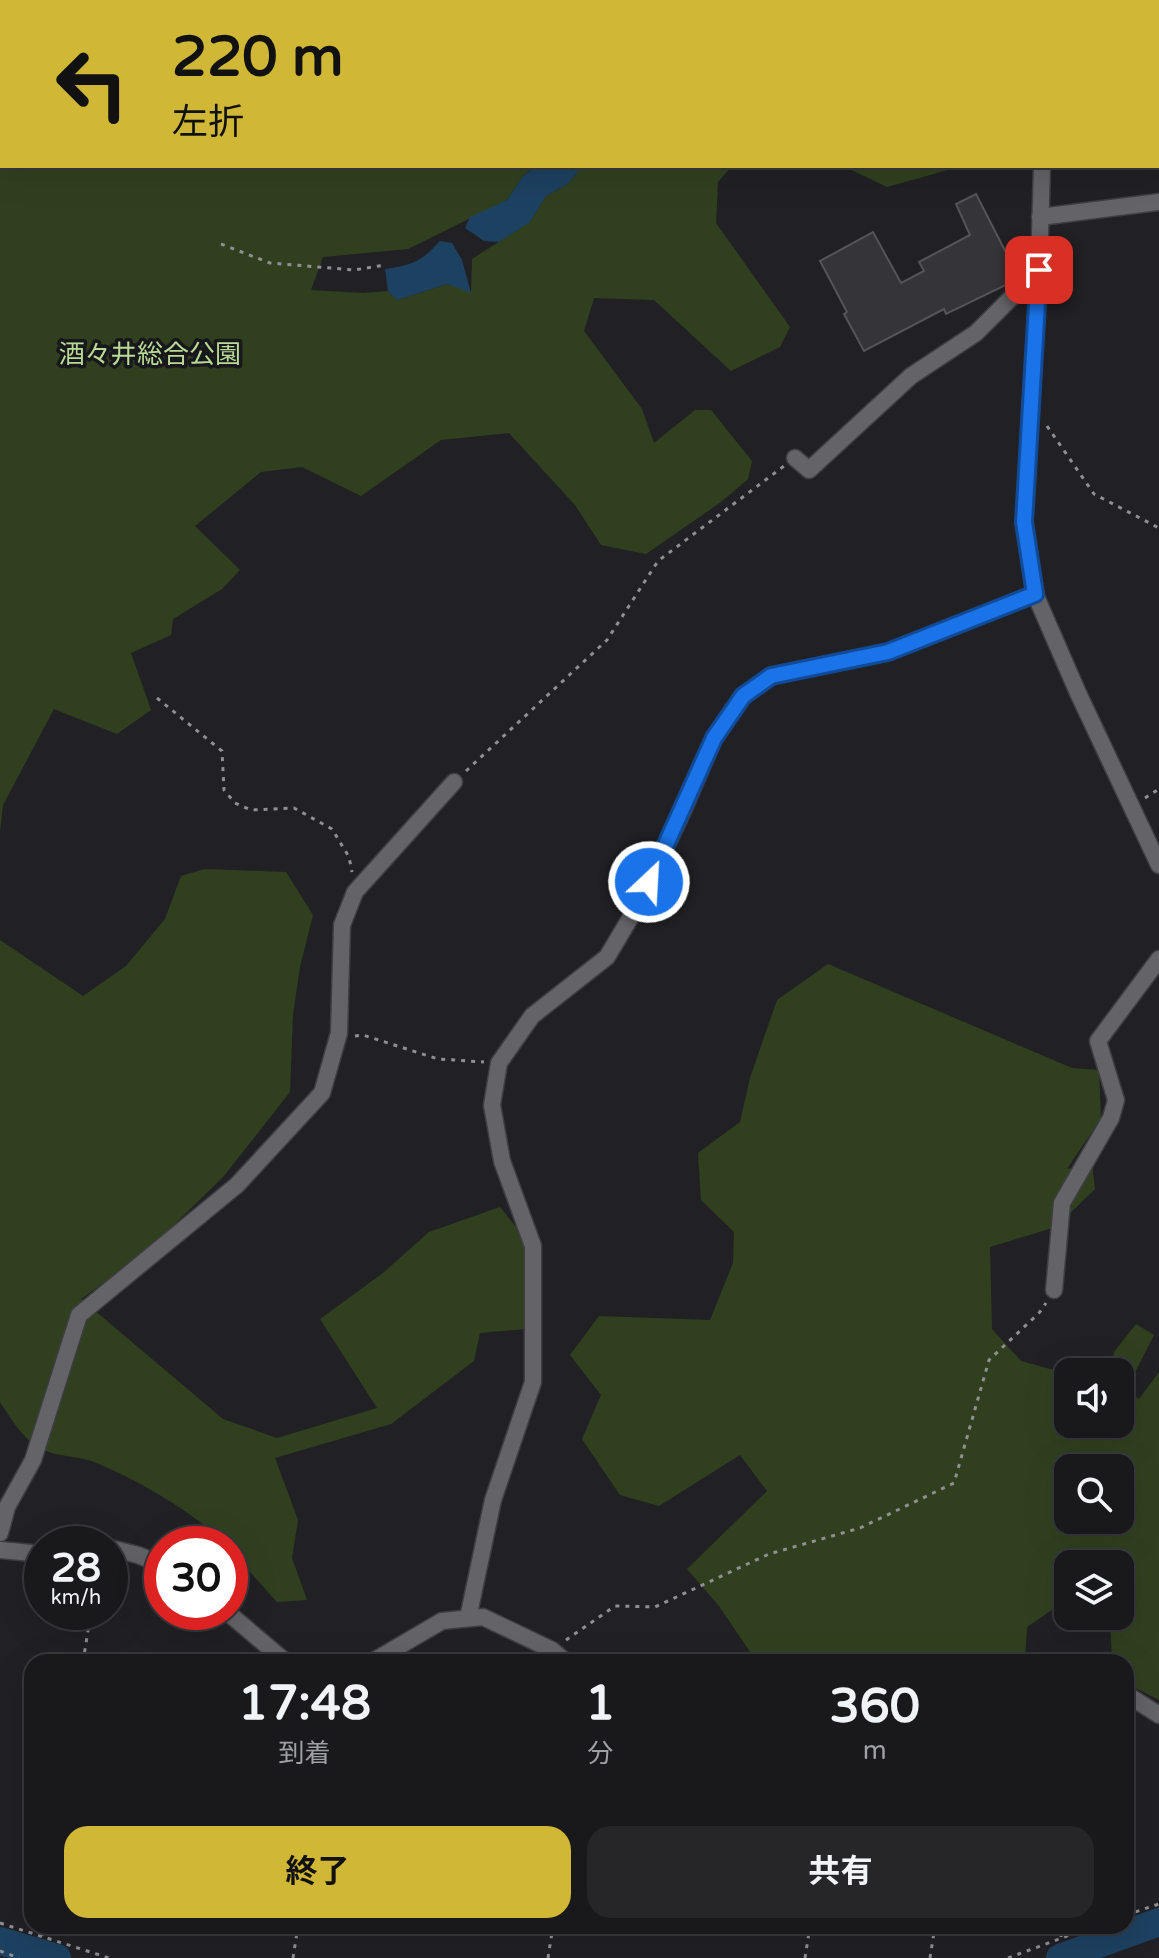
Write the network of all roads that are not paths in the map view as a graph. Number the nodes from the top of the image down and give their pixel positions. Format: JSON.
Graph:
{"nodes":[{"id":1,"x":1042,"y":168,"type":"edge"},
{"id":2,"x":1159,"y":202,"type":"edge"},
{"id":3,"x":1040,"y":217,"type":"junction"},
{"id":4,"x":1039,"y":270,"type":"junction"},
{"id":5,"x":795,"y":458,"type":"road end"},
{"id":6,"x":1035,"y":594,"type":"junction"},
{"id":7,"x":454,"y":782,"type":"road end"},
{"id":8,"x":1159,"y":865,"type":"edge"},
{"id":9,"x":1159,"y":959,"type":"edge"},
{"id":10,"x":1054,"y":1290,"type":"road end"},
{"id":11,"x":0,"y":1533,"type":"edge"},
{"id":12,"x":0,"y":1550,"type":"edge"},
{"id":13,"x":24,"y":1552,"type":"edge"},
{"id":14,"x":468,"y":1618,"type":"junction"},
{"id":15,"x":248,"y":1630,"type":"edge"},
{"id":16,"x":277,"y":1654,"type":"edge"},
{"id":17,"x":386,"y":1654,"type":"edge"},
{"id":18,"x":557,"y":1654,"type":"edge"},
{"id":19,"x":1134,"y":1699,"type":"edge"},
{"id":20,"x":1159,"y":1715,"type":"edge"}],
"edges":[{"from":1,"to":3,"type":"street"},
{"from":2,"to":3,"type":"street"},
{"from":3,"to":4,"type":"street"},
{"from":4,"to":5,"type":"street"},
{"from":4,"to":6,"type":"street"},
{"from":6,"to":8,"type":"street"},
{"from":6,"to":14,"type":"street"},
{"from":7,"to":11,"type":"street"},
{"from":9,"to":10,"type":"street"},
{"from":12,"to":13,"type":"street"},
{"from":14,"to":17,"type":"street"},
{"from":14,"to":18,"type":"street"},
{"from":15,"to":16,"type":"street"},
{"from":19,"to":20,"type":"street"}]}
